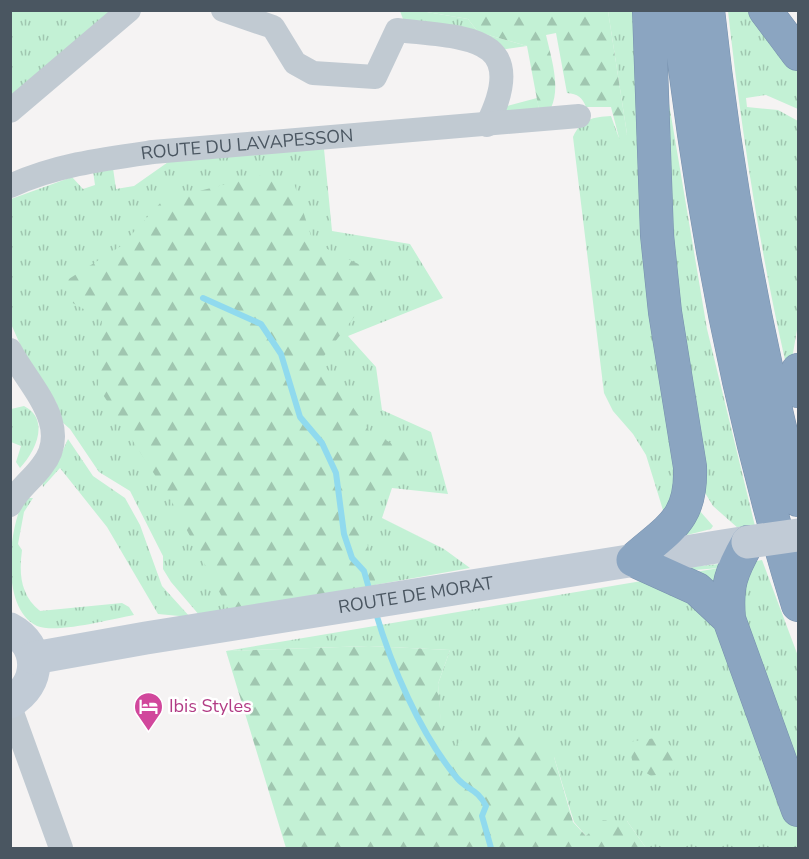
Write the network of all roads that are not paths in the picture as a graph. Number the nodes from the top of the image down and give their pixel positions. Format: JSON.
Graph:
{"nodes":[{"id":1,"x":129,"y":10,"type":"edge"},
{"id":2,"x":223,"y":10,"type":"edge"},
{"id":3,"x":649,"y":10,"type":"edge"},
{"id":4,"x":678,"y":10,"type":"edge"},
{"id":5,"x":708,"y":10,"type":"edge"},
{"id":6,"x":765,"y":10,"type":"edge"},
{"id":7,"x":798,"y":54,"type":"edge"},
{"id":8,"x":10,"y":111,"type":"edge"},
{"id":9,"x":579,"y":116,"type":"dead end"},
{"id":10,"x":487,"y":125,"type":"junction"},
{"id":11,"x":10,"y":186,"type":"edge"},
{"id":12,"x":10,"y":350,"type":"edge"},
{"id":13,"x":798,"y":370,"type":"edge"},
{"id":14,"x":798,"y":391,"type":"edge"},
{"id":15,"x":798,"y":500,"type":"edge"},
{"id":16,"x":10,"y":505,"type":"edge"},
{"id":17,"x":798,"y":535,"type":"edge"},
{"id":18,"x":748,"y":542,"type":"junction"},
{"id":19,"x":633,"y":560,"type":"junction"},
{"id":20,"x":798,"y":605,"type":"edge"},
{"id":21,"x":729,"y":619,"type":"junction"},
{"id":22,"x":10,"y":628,"type":"edge"},
{"id":23,"x":34,"y":658,"type":"junction"},
{"id":24,"x":10,"y":702,"type":"edge"},
{"id":25,"x":10,"y":707,"type":"edge"},
{"id":26,"x":798,"y":810,"type":"edge"},
{"id":27,"x":60,"y":849,"type":"edge"}],
"edges":[{"from":1,"to":8,"type":"street"},
{"from":2,"to":10,"type":"street"},
{"from":3,"to":19,"type":"highway"},
{"from":4,"to":20,"type":"highway"},
{"from":5,"to":15,"type":"highway"},
{"from":6,"to":7,"type":"highway"},
{"from":9,"to":10,"type":"street","name":"ROUTE DU LAVAPESSON"},
{"from":10,"to":11,"type":"street","name":"ROUTE DU LAVAPESSON"},
{"from":12,"to":16,"type":"street"},
{"from":13,"to":14,"type":"highway"},
{"from":17,"to":18,"type":"main road","name":"ROUTE DE MORAT","bridge":true},
{"from":18,"to":19,"type":"main road","name":"ROUTE DE MORAT"},
{"from":18,"to":21,"type":"highway"},
{"from":19,"to":21,"type":"highway"},
{"from":19,"to":23,"type":"main road","name":"ROUTE DE MORAT"},
{"from":21,"to":26,"type":"highway"},
{"from":22,"to":23,"type":"main road"},
{"from":23,"to":24,"type":"main road"},
{"from":25,"to":27,"type":"street"}]}
